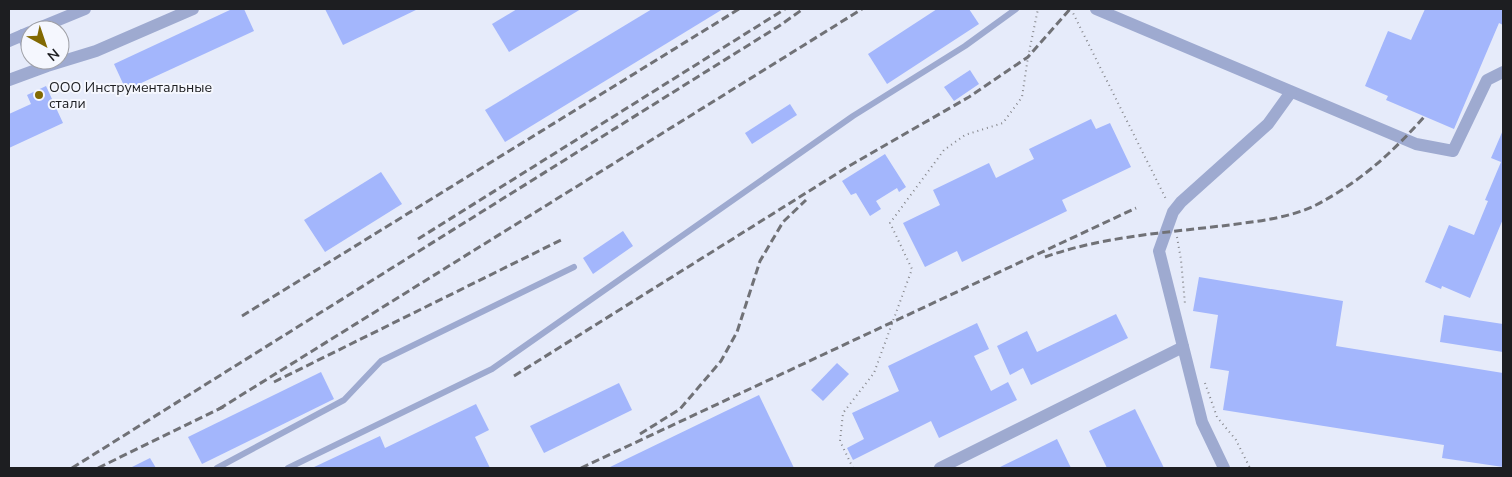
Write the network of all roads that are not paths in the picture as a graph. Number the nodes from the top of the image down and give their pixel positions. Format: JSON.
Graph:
{"nodes":[{"id":1,"x":85,"y":9,"type":"edge"},
{"id":2,"x":193,"y":9,"type":"edge"},
{"id":3,"x":1016,"y":9,"type":"edge"},
{"id":4,"x":1096,"y":9,"type":"edge"},
{"id":5,"x":58,"y":20,"type":"edge"},
{"id":6,"x":70,"y":57,"type":"edge"},
{"id":7,"x":26,"y":70,"type":"edge"},
{"id":8,"x":1503,"y":72,"type":"edge"},
{"id":9,"x":9,"y":80,"type":"edge"},
{"id":10,"x":1291,"y":92,"type":"junction"},
{"id":11,"x":574,"y":268,"type":"dead end"},
{"id":12,"x":1183,"y":347,"type":"junction"},
{"id":13,"x":217,"y":468,"type":"edge"},
{"id":14,"x":288,"y":468,"type":"edge"},
{"id":15,"x":940,"y":468,"type":"edge"},
{"id":16,"x":1224,"y":468,"type":"edge"}],
"edges":[{"from":1,"to":5,"type":"street"},
{"from":2,"to":6,"type":"street"},
{"from":3,"to":14,"type":"lane"},
{"from":4,"to":10,"type":"street"},
{"from":7,"to":9,"type":"street"},
{"from":8,"to":10,"type":"street"},
{"from":10,"to":12,"type":"street"},
{"from":11,"to":13,"type":"lane"},
{"from":12,"to":15,"type":"street"},
{"from":12,"to":16,"type":"street"}]}
